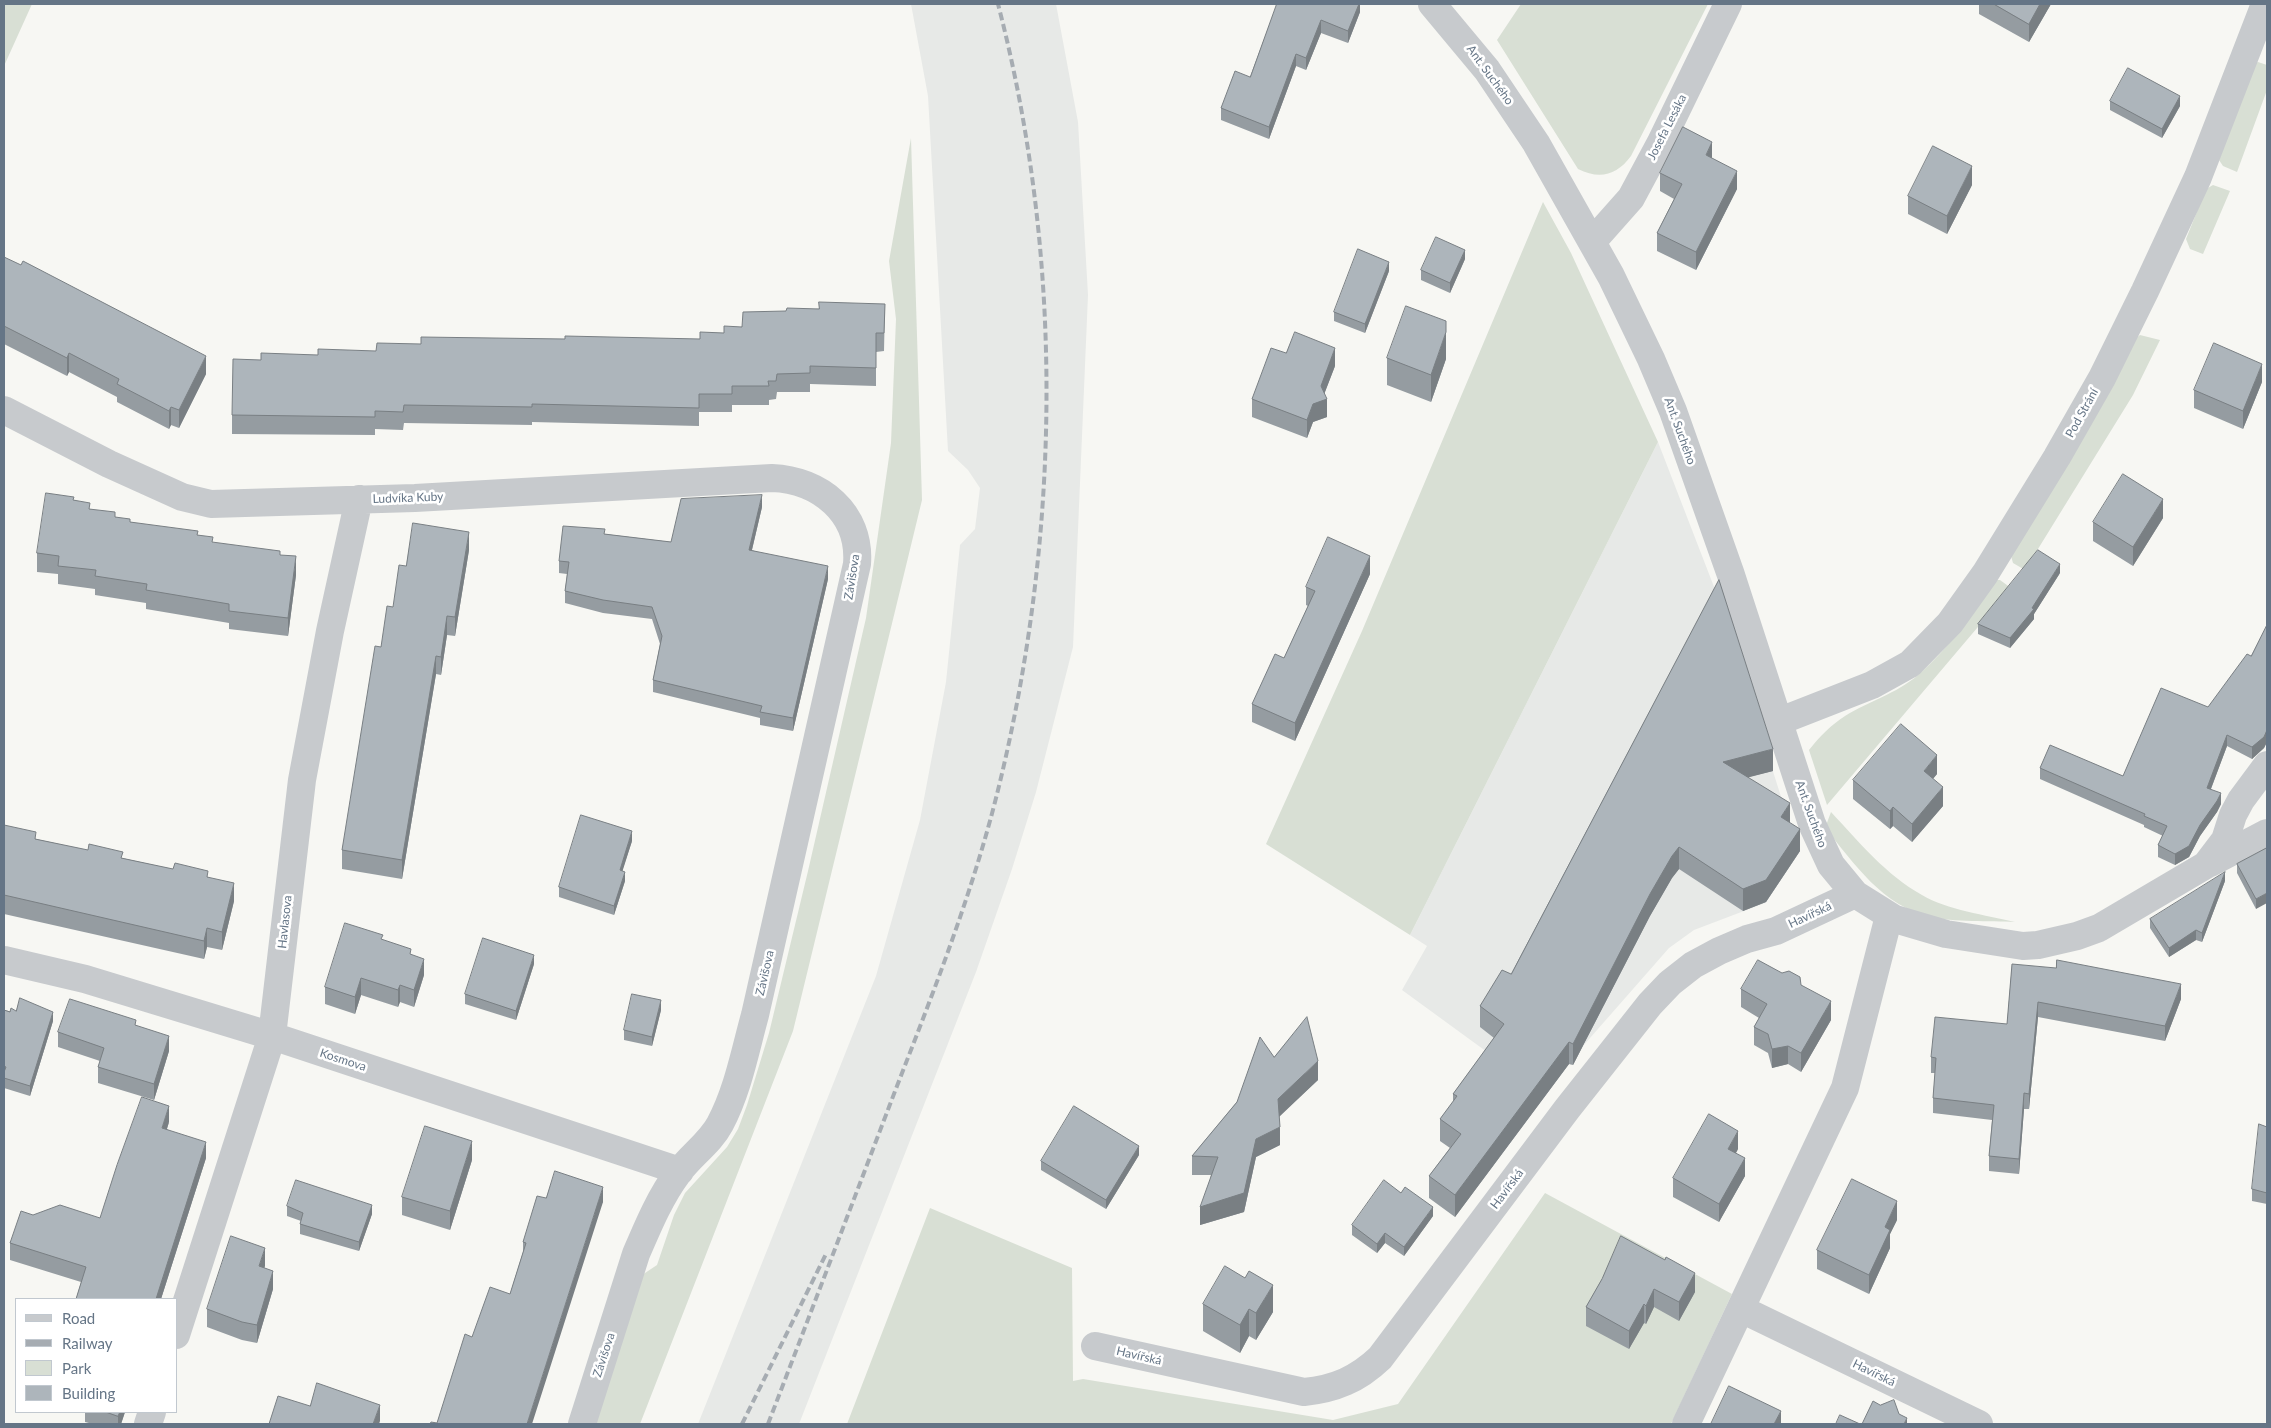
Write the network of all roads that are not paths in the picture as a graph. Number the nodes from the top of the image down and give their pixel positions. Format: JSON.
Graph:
{"nodes":[{"id":1,"x":1728,"y":4,"type":"edge"},
{"id":2,"x":2265,"y":4,"type":"edge"},
{"id":3,"x":1443,"y":8,"type":"edge"},
{"id":4,"x":1592,"y":242,"type":"junction"},
{"id":5,"x":4,"y":410,"type":"edge"},
{"id":6,"x":359,"y":499,"type":"junction"},
{"id":7,"x":829,"y":499,"type":"joint"},
{"id":8,"x":1780,"y":721,"type":"junction"},
{"id":9,"x":2267,"y":765,"type":"edge"},
{"id":10,"x":2267,"y":833,"type":"edge"},
{"id":11,"x":2206,"y":865,"type":"junction"},
{"id":12,"x":1855,"y":894,"type":"junction"},
{"id":13,"x":1889,"y":916,"type":"junction"},
{"id":14,"x":4,"y":960,"type":"edge"},
{"id":15,"x":272,"y":1036,"type":"junction"},
{"id":16,"x":680,"y":1171,"type":"junction"},
{"id":17,"x":1741,"y":1308,"type":"junction"},
{"id":18,"x":178,"y":1329,"type":"edge"},
{"id":19,"x":1095,"y":1346,"type":"dead end"},
{"id":20,"x":582,"y":1424,"type":"edge"},
{"id":21,"x":1686,"y":1424,"type":"edge"},
{"id":22,"x":1979,"y":1424,"type":"edge"}],
"edges":[{"from":1,"to":4,"type":"street","name":"Josefa Lesáka"},
{"from":2,"to":8,"type":"street","name":"Pod Strání"},
{"from":3,"to":4,"type":"street","name":"Ant. Suchého"},
{"from":4,"to":8,"type":"street","name":"Ant. Suchého"},
{"from":5,"to":6,"type":"street","name":"Ludvíka Kuby"},
{"from":6,"to":7,"type":"street","name":"Ludvíka Kuby"},
{"from":6,"to":15,"type":"street","name":"Havlasova"},
{"from":7,"to":16,"type":"street","name":"Závišova"},
{"from":8,"to":12,"type":"street","name":"Ant. Suchého"},
{"from":9,"to":11,"type":"street"},
{"from":10,"to":11,"type":"street"},
{"from":11,"to":13,"type":"street"},
{"from":12,"to":13,"type":"street"},
{"from":12,"to":19,"type":"street","name":"Havířská"},
{"from":13,"to":17,"type":"street"},
{"from":14,"to":15,"type":"street","name":"Kosmova"},
{"from":15,"to":16,"type":"street","name":"Kosmova"},
{"from":15,"to":18,"type":"street","name":"Havlasova"},
{"from":16,"to":20,"type":"street","name":"Závišova"},
{"from":17,"to":21,"type":"street"},
{"from":17,"to":22,"type":"street","name":"Havířská"}]}
